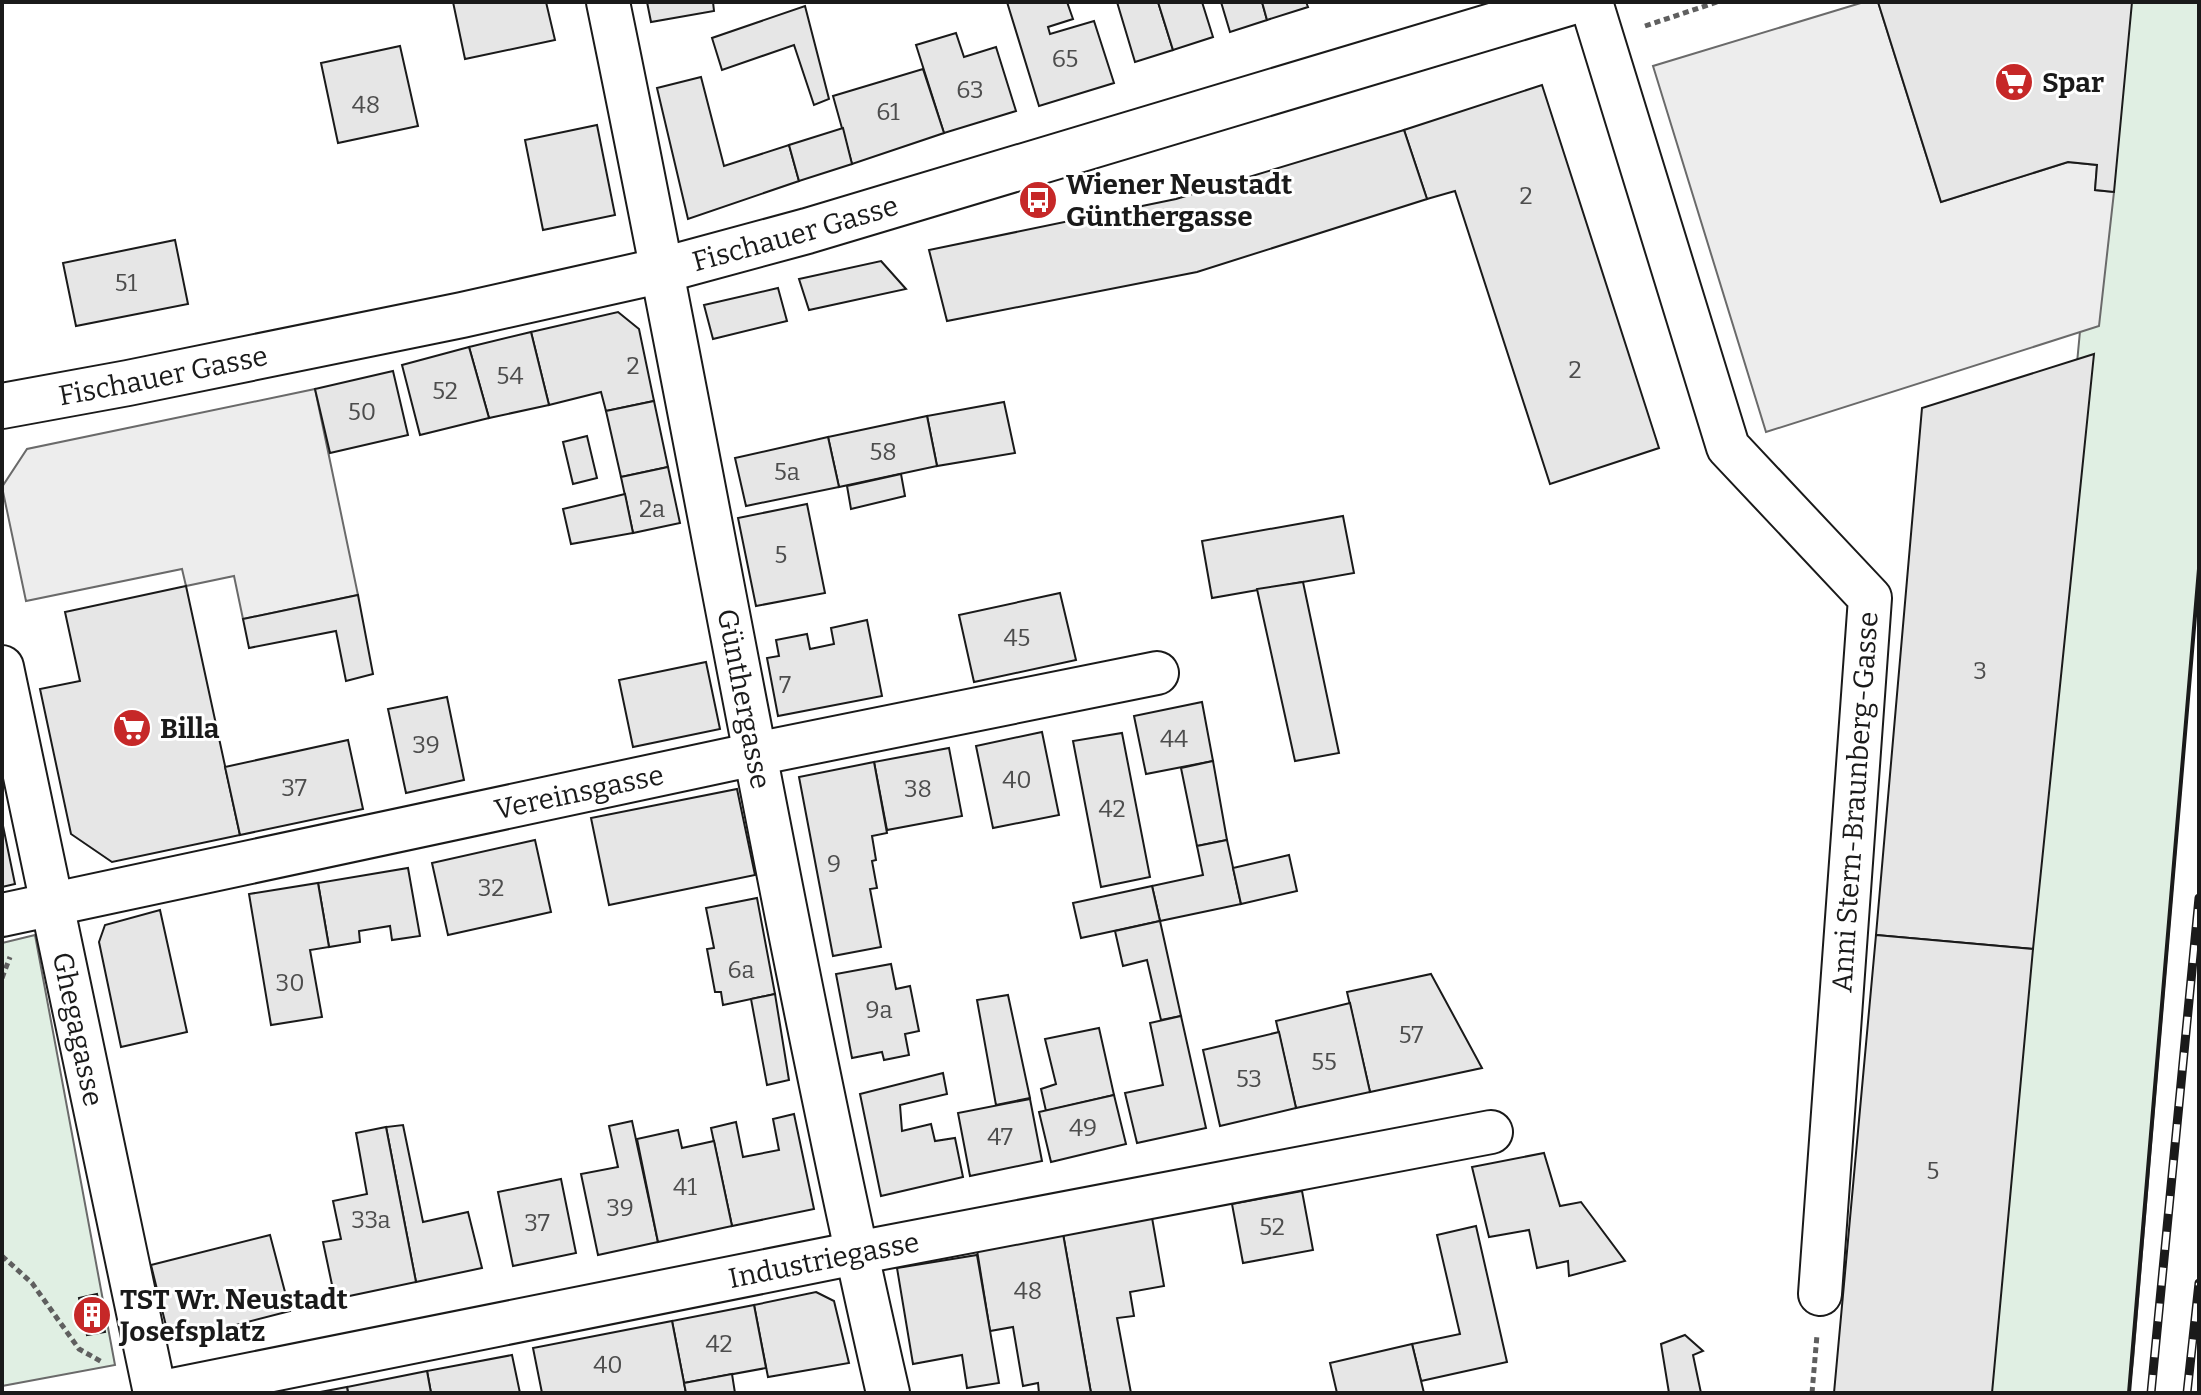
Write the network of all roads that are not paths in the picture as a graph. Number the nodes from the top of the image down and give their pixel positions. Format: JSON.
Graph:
{"nodes":[{"id":1,"x":608,"y":2,"type":"edge"},
{"id":2,"x":1572,"y":2,"type":"edge"},
{"id":3,"x":1596,"y":21,"type":"edge"},
{"id":4,"x":663,"y":270,"type":"junction"},
{"id":5,"x":2,"y":406,"type":"edge"},
{"id":6,"x":2,"y":667,"type":"edge"},
{"id":7,"x":1157,"y":673,"type":"dead end"},
{"id":8,"x":755,"y":754,"type":"junction"},
{"id":9,"x":52,"y":905,"type":"junction"},
{"id":10,"x":2,"y":915,"type":"edge"},
{"id":11,"x":1491,"y":1132,"type":"dead end"},
{"id":12,"x":856,"y":1253,"type":"junction"},
{"id":13,"x":1820,"y":1294,"type":"road end"},
{"id":14,"x":156,"y":1393,"type":"edge"},
{"id":15,"x":888,"y":1393,"type":"edge"}],
"edges":[{"from":1,"to":4,"type":"street","name":"Günthergasse"},
{"from":2,"to":4,"type":"main road","name":"Fischauer Gasse"},
{"from":3,"to":13,"type":"street","name":"Anni Stern-Braunberg-Gasse"},
{"from":4,"to":5,"type":"main road","name":"Fischauer Gasse"},
{"from":4,"to":8,"type":"street","name":"Günthergasse"},
{"from":6,"to":9,"type":"street","name":"Ghegagasse"},
{"from":7,"to":8,"type":"street","name":"Vereinsgasse"},
{"from":8,"to":9,"type":"street","name":"Vereinsgasse"},
{"from":8,"to":12,"type":"street","name":"Günthergasse"},
{"from":9,"to":10,"type":"street","name":"Vereinsgasse"},
{"from":9,"to":14,"type":"street","name":"Ghegagasse"},
{"from":11,"to":12,"type":"street","name":"Industriegasse"},
{"from":12,"to":14,"type":"street","name":"Industriegasse"},
{"from":12,"to":15,"type":"street","name":"Günthergasse"}]}
